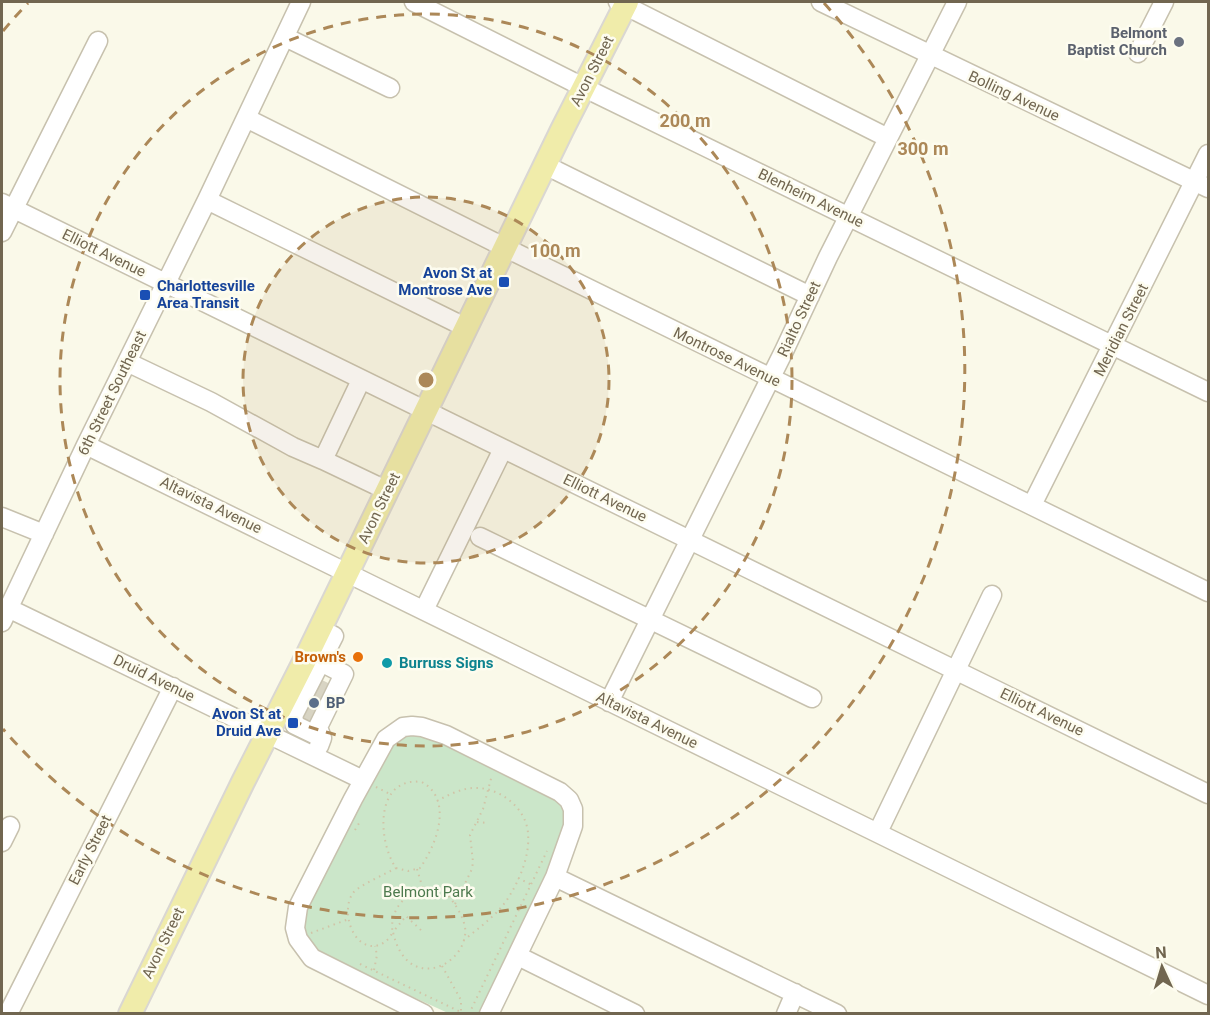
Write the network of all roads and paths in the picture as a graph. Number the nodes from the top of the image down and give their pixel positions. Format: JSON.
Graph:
{"nodes":[{"id":1,"x":301,"y":2,"type":"edge"},
{"id":2,"x":414,"y":2,"type":"edge"},
{"id":3,"x":623,"y":2,"type":"edge"},
{"id":4,"x":821,"y":2,"type":"edge"},
{"id":5,"x":957,"y":2,"type":"edge"},
{"id":6,"x":1164,"y":2,"type":"edge"},
{"id":7,"x":285,"y":37,"type":"junction"},
{"id":8,"x":98,"y":41,"type":"dead end"},
{"id":9,"x":1138,"y":53,"type":"dead end"},
{"id":10,"x":930,"y":56,"type":"junction"},
{"id":11,"x":584,"y":87,"type":"junction"},
{"id":12,"x":390,"y":88,"type":"dead end"},
{"id":13,"x":246,"y":118,"type":"junction"},
{"id":14,"x":888,"y":138,"type":"junction"},
{"id":15,"x":1209,"y":154,"type":"edge"},
{"id":16,"x":546,"y":165,"type":"junction"},
{"id":17,"x":1202,"y":185,"type":"edge"},
{"id":18,"x":207,"y":200,"type":"junction"},
{"id":19,"x":7,"y":205,"type":"edge"},
{"id":20,"x":849,"y":216,"type":"junction"},
{"id":21,"x":2,"y":232,"type":"edge"},
{"id":22,"x":506,"y":248,"type":"junction"},
{"id":23,"x":165,"y":284,"type":"junction"},
{"id":24,"x":810,"y":296,"type":"junction"},
{"id":25,"x":467,"y":328,"type":"junction"},
{"id":26,"x":1113,"y":346,"type":"junction"},
{"id":27,"x":127,"y":362,"type":"junction"},
{"id":28,"x":770,"y":379,"type":"junction"},
{"id":29,"x":361,"y":380,"type":"junction"},
{"id":30,"x":1209,"y":392,"type":"edge"},
{"id":31,"x":425,"y":412,"type":"junction"},
{"id":32,"x":86,"y":445,"type":"junction"},
{"id":33,"x":503,"y":449,"type":"junction"},
{"id":34,"x":323,"y":460,"type":"junction"},
{"id":35,"x":388,"y":491,"type":"junction"},
{"id":36,"x":1032,"y":505,"type":"junction"},
{"id":37,"x":2,"y":517,"type":"edge"},
{"id":38,"x":44,"y":534,"type":"junction"},
{"id":39,"x":480,"y":537,"type":"dead end"},
{"id":40,"x":690,"y":540,"type":"junction"},
{"id":41,"x":348,"y":572,"type":"junction"},
{"id":42,"x":1209,"y":592,"type":"edge"},
{"id":43,"x":992,"y":595,"type":"dead end"},
{"id":44,"x":424,"y":610,"type":"junction"},
{"id":45,"x":5,"y":615,"type":"edge"},
{"id":46,"x":651,"y":620,"type":"junction"},
{"id":47,"x":315,"y":659,"type":"junction"},
{"id":48,"x":957,"y":670,"type":"junction"},
{"id":49,"x":173,"y":687,"type":"junction"},
{"id":50,"x":812,"y":698,"type":"dead end"},
{"id":51,"x":609,"y":702,"type":"junction"},
{"id":52,"x":314,"y":707,"type":"junction"},
{"id":53,"x":268,"y":734,"type":"junction"},
{"id":54,"x":314,"y":756,"type":"junction"},
{"id":55,"x":492,"y":774,"type":"dead end"},
{"id":56,"x":363,"y":780,"type":"junction"},
{"id":57,"x":488,"y":790,"type":"junction"},
{"id":58,"x":1209,"y":794,"type":"edge"},
{"id":59,"x":437,"y":801,"type":"junction"},
{"id":60,"x":362,"y":813,"type":"dead end"},
{"id":61,"x":477,"y":822,"type":"junction"},
{"id":62,"x":487,"y":823,"type":"dead end"},
{"id":63,"x":354,"y":831,"type":"dead end"},
{"id":64,"x":878,"y":832,"type":"junction"},
{"id":65,"x":551,"y":842,"type":"dead end"},
{"id":66,"x":396,"y":868,"type":"junction"},
{"id":67,"x":417,"y":869,"type":"junction"},
{"id":68,"x":518,"y":878,"type":"junction"},
{"id":69,"x":548,"y":883,"type":"junction"},
{"id":70,"x":531,"y":884,"type":"junction"},
{"id":71,"x":423,"y":889,"type":"junction"},
{"id":72,"x":455,"y":904,"type":"junction"},
{"id":73,"x":350,"y":919,"type":"junction"},
{"id":74,"x":393,"y":932,"type":"junction"},
{"id":75,"x":424,"y":933,"type":"dead end"},
{"id":76,"x":463,"y":941,"type":"junction"},
{"id":77,"x":309,"y":943,"type":"junction"},
{"id":78,"x":374,"y":946,"type":"junction"},
{"id":79,"x":518,"y":956,"type":"junction"},
{"id":80,"x":355,"y":961,"type":"dead end"},
{"id":81,"x":442,"y":966,"type":"junction"},
{"id":82,"x":374,"y":970,"type":"junction"},
{"id":83,"x":369,"y":978,"type":"dead end"},
{"id":84,"x":795,"y":993,"type":"junction"},
{"id":85,"x":1209,"y":995,"type":"edge"},
{"id":86,"x":461,"y":1012,"type":"junction"},
{"id":87,"x":8,"y":1014,"type":"edge"},
{"id":88,"x":130,"y":1014,"type":"edge"},
{"id":89,"x":423,"y":1014,"type":"edge"},
{"id":90,"x":467,"y":1014,"type":"edge"},
{"id":91,"x":489,"y":1014,"type":"edge"},
{"id":92,"x":635,"y":1014,"type":"edge"},
{"id":93,"x":786,"y":1014,"type":"edge"},
{"id":94,"x":837,"y":1014,"type":"edge"}],
"edges":[{"from":1,"to":7,"type":"street","name":"6th Street Southeast"},
{"from":2,"to":11,"type":"street","name":"Blenheim Avenue"},
{"from":3,"to":11,"type":"main road","name":"Avon Street"},
{"from":3,"to":14,"type":"street"},
{"from":4,"to":10,"type":"street","name":"Bolling Avenue"},
{"from":5,"to":10,"type":"street","name":"Rialto Street"},
{"from":6,"to":9,"type":"street"},
{"from":7,"to":12,"type":"street"},
{"from":7,"to":13,"type":"street","name":"6th Street Southeast"},
{"from":8,"to":19,"type":"street"},
{"from":10,"to":14,"type":"street","name":"Rialto Street"},
{"from":10,"to":17,"type":"street","name":"Bolling Avenue"},
{"from":11,"to":16,"type":"main road","name":"Avon Street"},
{"from":11,"to":20,"type":"street","name":"Blenheim Avenue"},
{"from":13,"to":18,"type":"street","name":"6th Street Southeast"},
{"from":13,"to":22,"type":"street","name":"Montrose Avenue"},
{"from":14,"to":20,"type":"street","name":"Rialto Street"},
{"from":15,"to":17,"type":"street","name":"Meridian Street"},
{"from":16,"to":22,"type":"main road","name":"Avon Street"},
{"from":16,"to":24,"type":"street"},
{"from":17,"to":26,"type":"street","name":"Meridian Street"},
{"from":18,"to":23,"type":"street","name":"6th Street Southeast"},
{"from":18,"to":25,"type":"street"},
{"from":19,"to":21,"type":"street"},
{"from":19,"to":23,"type":"street","name":"Elliott Avenue"},
{"from":20,"to":24,"type":"street","name":"Rialto Street"},
{"from":20,"to":26,"type":"street","name":"Blenheim Avenue"},
{"from":22,"to":25,"type":"main road","name":"Avon Street"},
{"from":22,"to":28,"type":"street","name":"Montrose Avenue"},
{"from":23,"to":27,"type":"street","name":"6th Street Southeast"},
{"from":23,"to":29,"type":"street","name":"Elliott Avenue"},
{"from":24,"to":28,"type":"street","name":"Rialto Street"},
{"from":25,"to":31,"type":"main road","name":"Avon Street"},
{"from":26,"to":30,"type":"street","name":"Blenheim Avenue"},
{"from":26,"to":36,"type":"street","name":"Meridian Street"},
{"from":27,"to":32,"type":"street","name":"6th Street Southeast"},
{"from":27,"to":34,"type":"street"},
{"from":28,"to":36,"type":"street","name":"Montrose Avenue"},
{"from":28,"to":40,"type":"street","name":"Rialto Street"},
{"from":29,"to":31,"type":"street","name":"Elliott Avenue"},
{"from":29,"to":34,"type":"street"},
{"from":31,"to":33,"type":"street","name":"Elliott Avenue"},
{"from":31,"to":35,"type":"main road","name":"Avon Street"},
{"from":32,"to":38,"type":"street","name":"6th Street Southeast"},
{"from":32,"to":41,"type":"street","name":"Altavista Avenue"},
{"from":33,"to":40,"type":"street","name":"Elliott Avenue"},
{"from":33,"to":44,"type":"street"},
{"from":34,"to":35,"type":"street"},
{"from":35,"to":41,"type":"main road","name":"Avon Street"},
{"from":36,"to":42,"type":"street","name":"Montrose Avenue"},
{"from":37,"to":38,"type":"street"},
{"from":38,"to":45,"type":"street","name":"6th Street Southeast"},
{"from":39,"to":46,"type":"street"},
{"from":40,"to":46,"type":"street","name":"Rialto Street"},
{"from":40,"to":48,"type":"street","name":"Elliott Avenue"},
{"from":41,"to":44,"type":"street","name":"Altavista Avenue"},
{"from":41,"to":47,"type":"main road","name":"Avon Street"},
{"from":43,"to":48,"type":"street"},
{"from":44,"to":51,"type":"street","name":"Altavista Avenue"},
{"from":45,"to":49,"type":"street","name":"Druid Avenue"},
{"from":46,"to":50,"type":"street"},
{"from":46,"to":51,"type":"street","name":"Rialto Street"},
{"from":47,"to":52,"type":"street"},
{"from":47,"to":52,"type":"street"},
{"from":47,"to":53,"type":"main road","name":"Avon Street"},
{"from":48,"to":58,"type":"street","name":"Elliott Avenue"},
{"from":48,"to":64,"type":"street"},
{"from":49,"to":53,"type":"street","name":"Druid Avenue"},
{"from":49,"to":87,"type":"street","name":"Early Street"},
{"from":51,"to":64,"type":"street","name":"Altavista Avenue"},
{"from":52,"to":54,"type":"street"},
{"from":53,"to":54,"type":"street","name":"Druid Avenue"},
{"from":53,"to":88,"type":"main road","name":"Avon Street"},
{"from":54,"to":56,"type":"street","name":"Druid Avenue"},
{"from":55,"to":57,"type":"path"},
{"from":56,"to":69,"type":"street"},
{"from":56,"to":77,"type":"street"},
{"from":57,"to":59,"type":"path"},
{"from":57,"to":61,"type":"path"},
{"from":57,"to":68,"type":"path"},
{"from":59,"to":66,"type":"path"},
{"from":59,"to":67,"type":"path"},
{"from":60,"to":63,"type":"path"},
{"from":61,"to":62,"type":"path"},
{"from":61,"to":72,"type":"path"},
{"from":64,"to":85,"type":"street","name":"Altavista Avenue"},
{"from":65,"to":70,"type":"path"},
{"from":66,"to":67,"type":"path"},
{"from":66,"to":73,"type":"path"},
{"from":67,"to":71,"type":"path"},
{"from":68,"to":70,"type":"path"},
{"from":68,"to":76,"type":"path"},
{"from":69,"to":70,"type":"path"},
{"from":69,"to":79,"type":"street"},
{"from":69,"to":84,"type":"street"},
{"from":70,"to":90,"type":"path"},
{"from":71,"to":72,"type":"path"},
{"from":71,"to":74,"type":"path"},
{"from":72,"to":76,"type":"path"},
{"from":73,"to":77,"type":"path"},
{"from":73,"to":78,"type":"path"},
{"from":74,"to":75,"type":"path"},
{"from":74,"to":78,"type":"path"},
{"from":74,"to":81,"type":"path"},
{"from":76,"to":81,"type":"path"},
{"from":77,"to":89,"type":"street"},
{"from":78,"to":82,"type":"path"},
{"from":79,"to":91,"type":"street"},
{"from":79,"to":92,"type":"street"},
{"from":80,"to":82,"type":"path"},
{"from":81,"to":86,"type":"path"},
{"from":82,"to":83,"type":"path"},
{"from":82,"to":86,"type":"path"},
{"from":84,"to":93,"type":"street"},
{"from":84,"to":94,"type":"street"},
{"from":86,"to":90,"type":"path"}]}
